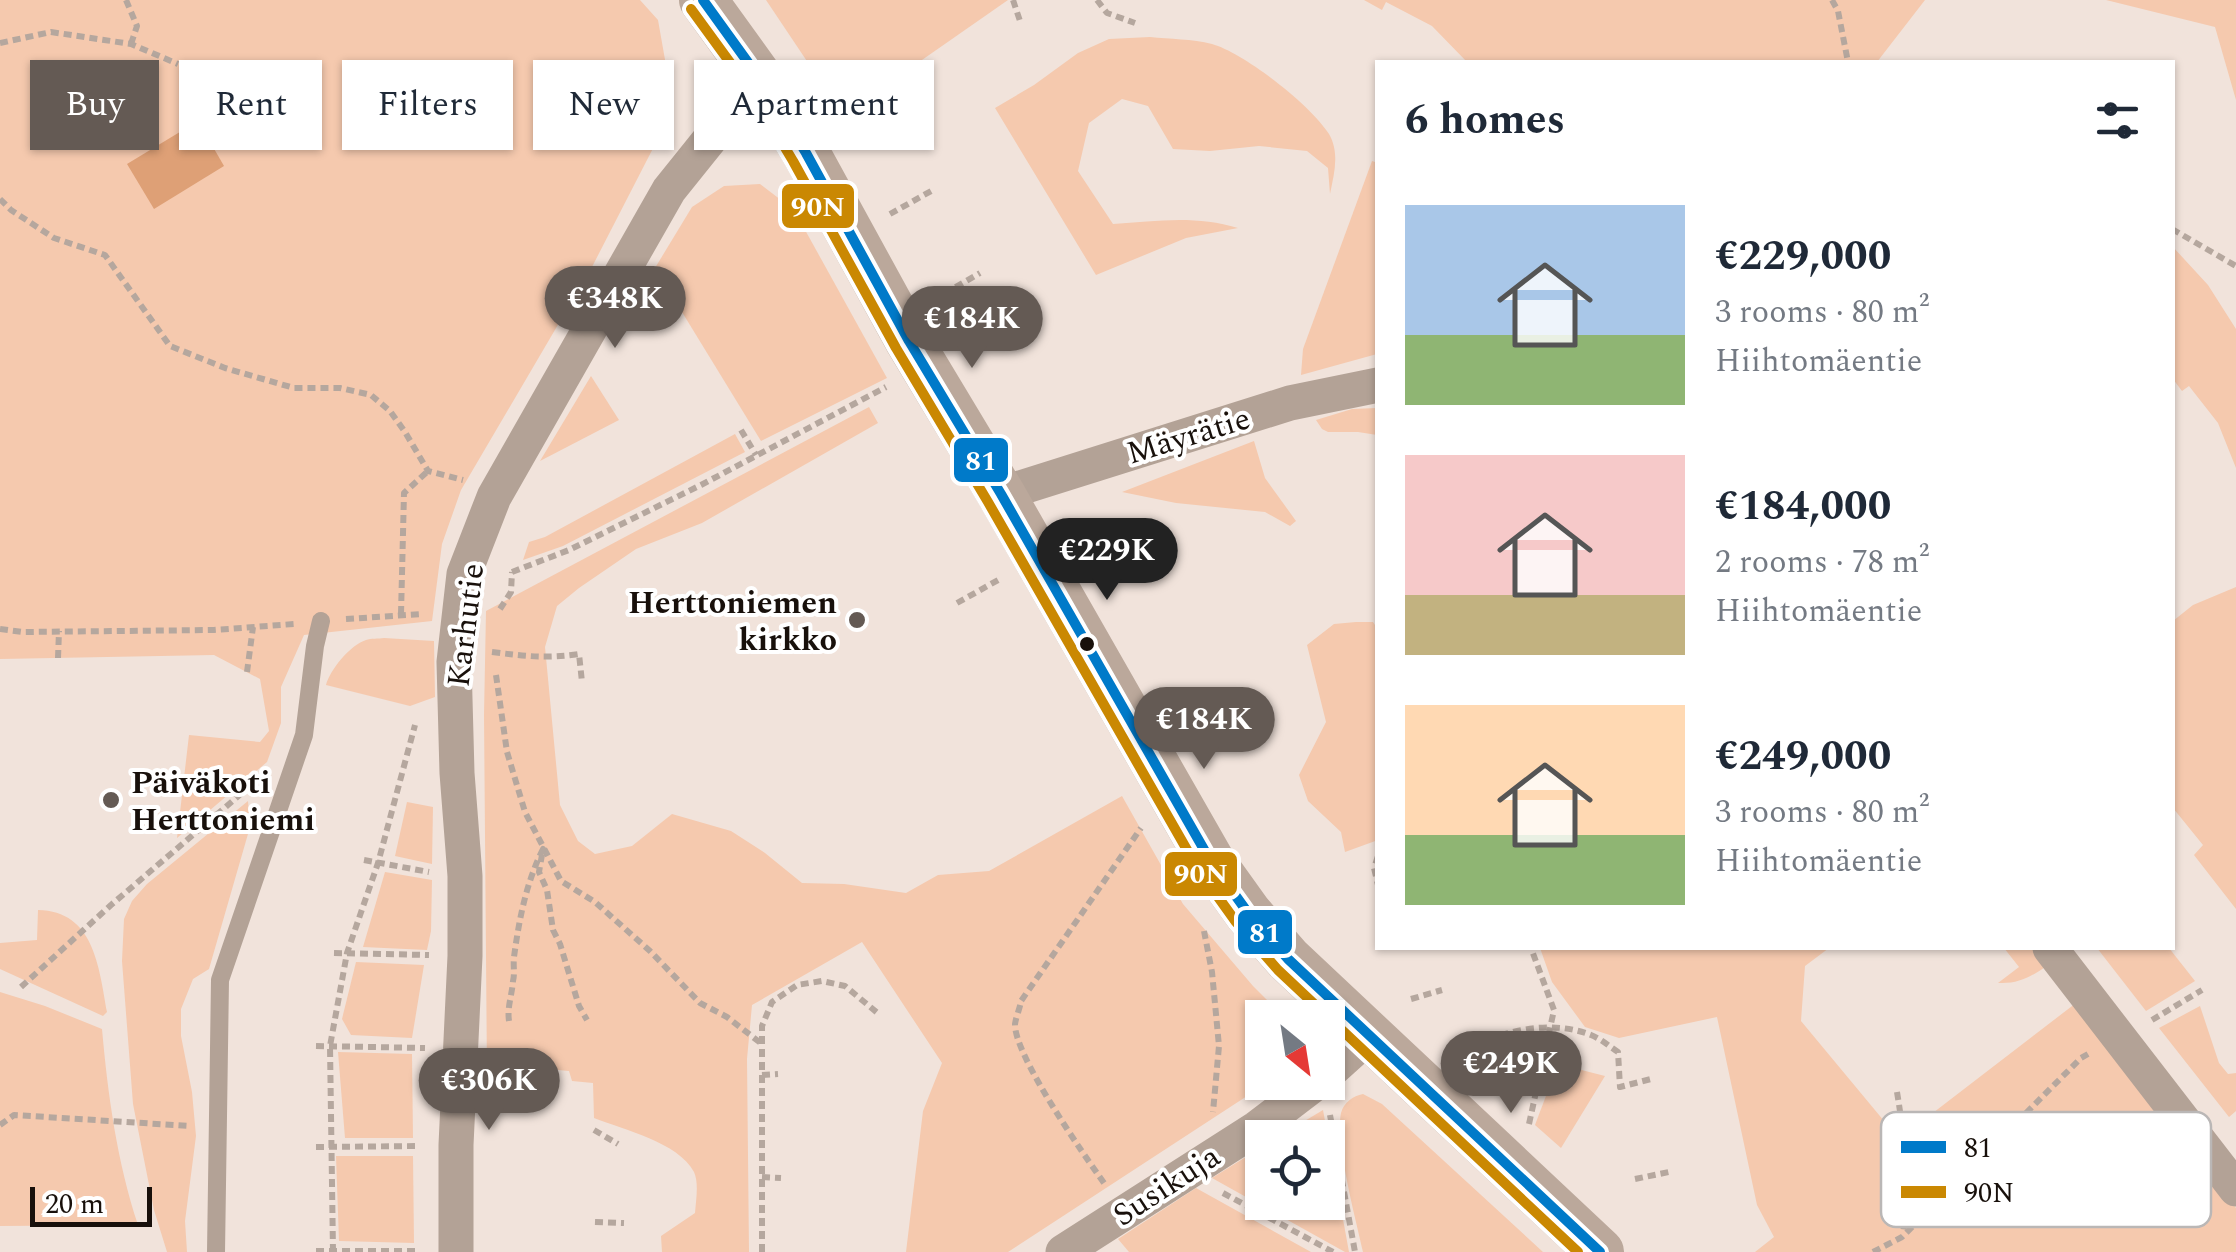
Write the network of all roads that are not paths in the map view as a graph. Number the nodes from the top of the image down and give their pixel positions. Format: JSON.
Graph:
{"nodes":[{"id":1,"x":703,"y":0,"type":"edge"},
{"id":2,"x":746,"y":60,"type":"edge"},
{"id":3,"x":701,"y":150,"type":"edge"},
{"id":4,"x":804,"y":150,"type":"edge"},
{"id":5,"x":1375,"y":386,"type":"edge"},
{"id":6,"x":1001,"y":494,"type":"junction"},
{"id":7,"x":322,"y":621,"type":"road end"},
{"id":8,"x":2052,"y":950,"type":"edge"},
{"id":9,"x":1368,"y":1036,"type":"junction"},
{"id":10,"x":1345,"y":1058,"type":"edge"},
{"id":11,"x":1315,"y":1100,"type":"edge"},
{"id":12,"x":2175,"y":1112,"type":"edge"},
{"id":13,"x":2211,"y":1158,"type":"edge"},
{"id":14,"x":2236,"y":1188,"type":"edge"},
{"id":15,"x":216,"y":1252,"type":"edge"},
{"id":16,"x":456,"y":1252,"type":"edge"},
{"id":17,"x":1063,"y":1252,"type":"edge"},
{"id":18,"x":1600,"y":1252,"type":"edge"}],
"edges":[{"from":1,"to":2,"type":"street"},
{"from":3,"to":16,"type":"street","name":"Karhutie"},
{"from":4,"to":6,"type":"street"},
{"from":5,"to":6,"type":"street","name":"Mäyrätie"},
{"from":6,"to":9,"type":"street"},
{"from":7,"to":15,"type":"lane"},
{"from":8,"to":12,"type":"street"},
{"from":9,"to":10,"type":"street"},
{"from":9,"to":18,"type":"street"},
{"from":11,"to":17,"type":"street","name":"Susikuja"},
{"from":13,"to":14,"type":"street"}]}
